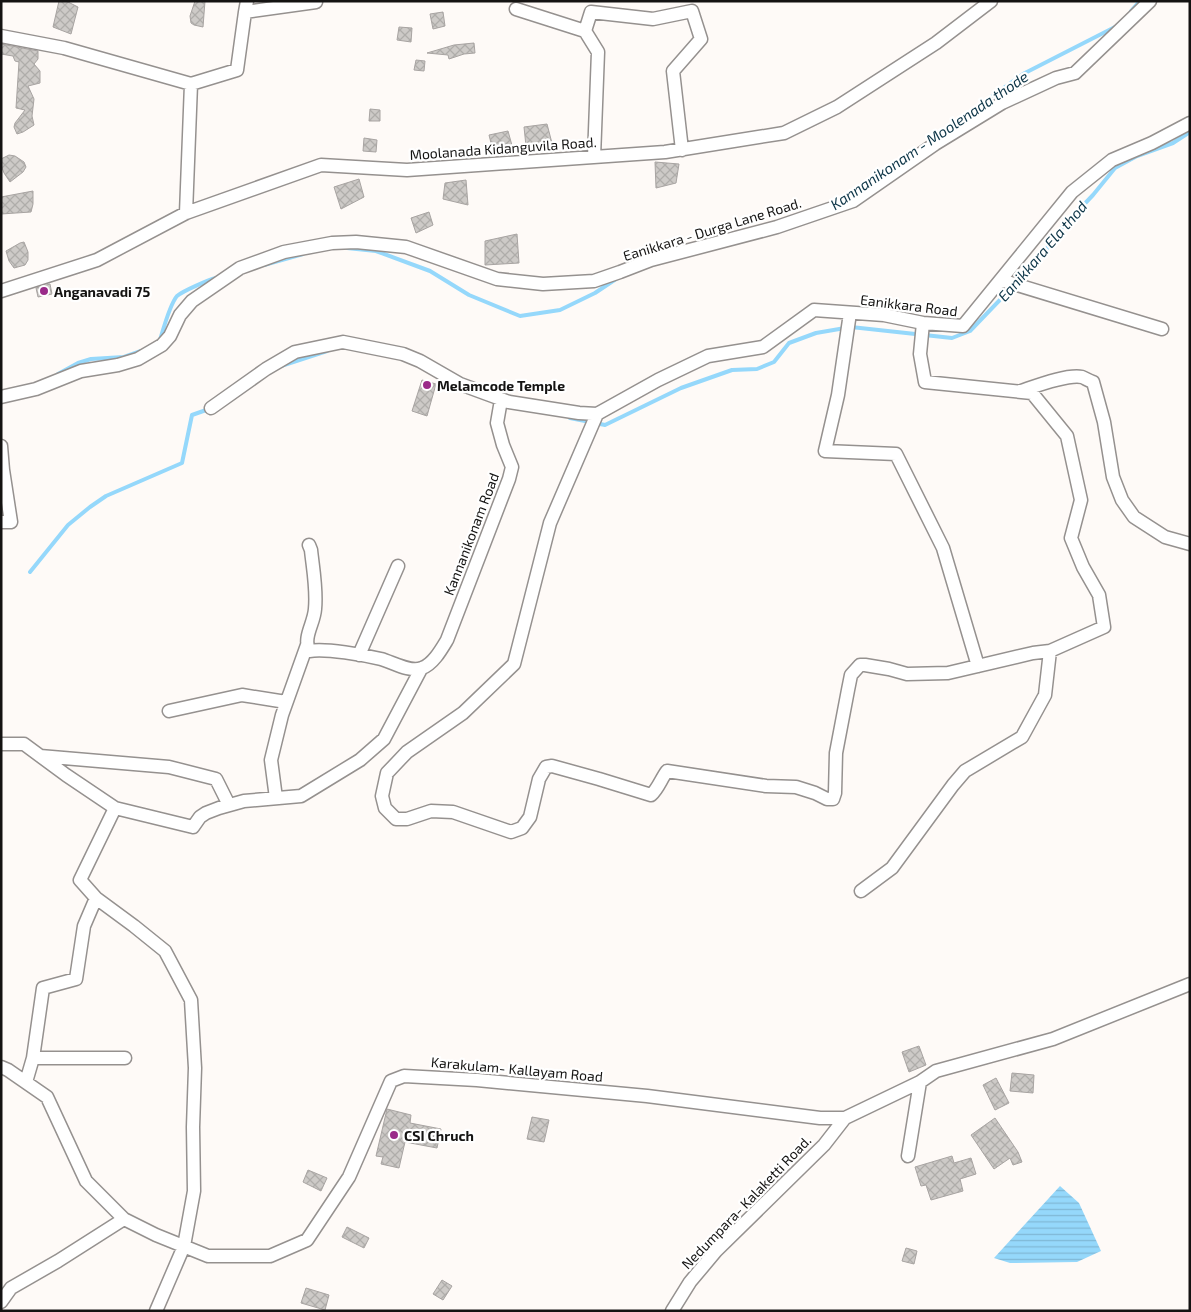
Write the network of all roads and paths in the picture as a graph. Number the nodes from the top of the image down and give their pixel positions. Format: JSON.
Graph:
{"nodes":[{"id":1,"x":991,"y":1,"type":"edge"},
{"id":2,"x":1150,"y":1,"type":"edge"},
{"id":3,"x":316,"y":2,"type":"edge"},
{"id":4,"x":246,"y":7,"type":"edge"},
{"id":5,"x":516,"y":9,"type":"dead end"},
{"id":6,"x":585,"y":31,"type":"junction"},
{"id":7,"x":1,"y":36,"type":"edge"},
{"id":8,"x":191,"y":84,"type":"junction"},
{"id":9,"x":1190,"y":122,"type":"edge"},
{"id":10,"x":682,"y":150,"type":"junction"},
{"id":11,"x":594,"y":157,"type":"junction"},
{"id":12,"x":186,"y":214,"type":"junction"},
{"id":13,"x":1001,"y":280,"type":"junction"},
{"id":14,"x":1,"y":291,"type":"edge"},
{"id":15,"x":850,"y":313,"type":"junction"},
{"id":16,"x":1162,"y":329,"type":"dead end"},
{"id":17,"x":922,"y":331,"type":"junction"},
{"id":18,"x":1019,"y":392,"type":"junction"},
{"id":19,"x":1,"y":397,"type":"edge"},
{"id":20,"x":501,"y":403,"type":"junction"},
{"id":21,"x":210,"y":408,"type":"dead end"},
{"id":22,"x":595,"y":420,"type":"junction"},
{"id":23,"x":1,"y":446,"type":"edge"},
{"id":24,"x":2,"y":469,"type":"edge"},
{"id":25,"x":1,"y":522,"type":"edge"},
{"id":26,"x":1190,"y":544,"type":"edge"},
{"id":27,"x":309,"y":545,"type":"dead end"},
{"id":28,"x":398,"y":566,"type":"dead end"},
{"id":29,"x":307,"y":645,"type":"junction"},
{"id":30,"x":1050,"y":651,"type":"junction"},
{"id":31,"x":359,"y":655,"type":"junction"},
{"id":32,"x":978,"y":666,"type":"junction"},
{"id":33,"x":421,"y":669,"type":"junction"},
{"id":34,"x":286,"y":702,"type":"junction"},
{"id":35,"x":169,"y":711,"type":"dead end"},
{"id":36,"x":1,"y":744,"type":"edge"},
{"id":37,"x":40,"y":756,"type":"junction"},
{"id":38,"x":276,"y":798,"type":"junction"},
{"id":39,"x":229,"y":805,"type":"junction"},
{"id":40,"x":115,"y":808,"type":"junction"},
{"id":41,"x":861,"y":891,"type":"dead end"},
{"id":42,"x":96,"y":898,"type":"junction"},
{"id":43,"x":1190,"y":984,"type":"edge"},
{"id":44,"x":33,"y":1058,"type":"junction"},
{"id":45,"x":124,"y":1058,"type":"dead end"},
{"id":46,"x":1,"y":1067,"type":"edge"},
{"id":47,"x":26,"y":1082,"type":"junction"},
{"id":48,"x":920,"y":1082,"type":"junction"},
{"id":49,"x":845,"y":1118,"type":"junction"},
{"id":50,"x":908,"y":1156,"type":"dead end"},
{"id":51,"x":124,"y":1219,"type":"junction"},
{"id":52,"x":184,"y":1246,"type":"junction"},
{"id":53,"x":1,"y":1302,"type":"edge"},
{"id":54,"x":156,"y":1311,"type":"edge"},
{"id":55,"x":672,"y":1311,"type":"edge"}],
"edges":[{"from":1,"to":10,"type":"street","name":"Moolanada Kidanguvila Road."},
{"from":2,"to":19,"type":"street","name":"Eanikkara - Durga Lane Road."},
{"from":3,"to":4,"type":"street"},
{"from":4,"to":8,"type":"street"},
{"from":5,"to":6,"type":"street"},
{"from":6,"to":10,"type":"street"},
{"from":6,"to":11,"type":"street"},
{"from":7,"to":8,"type":"street"},
{"from":8,"to":12,"type":"street"},
{"from":9,"to":13,"type":"street","name":"Eanikkara Road"},
{"from":10,"to":11,"type":"street","name":"Moolanada Kidanguvila Road."},
{"from":11,"to":12,"type":"street","name":"Moolanada Kidanguvila Road."},
{"from":12,"to":14,"type":"street","name":"Moolanada Kidanguvila Road."},
{"from":13,"to":16,"type":"street"},
{"from":13,"to":17,"type":"street","name":"Eanikkara Road"},
{"from":15,"to":17,"type":"street","name":"Eanikkara Road"},
{"from":15,"to":22,"type":"street","name":"Eanikkara Road"},
{"from":15,"to":32,"type":"street"},
{"from":17,"to":18,"type":"street"},
{"from":18,"to":26,"type":"street"},
{"from":18,"to":30,"type":"street"},
{"from":20,"to":21,"type":"street"},
{"from":20,"to":22,"type":"street"},
{"from":20,"to":33,"type":"street","name":"Kannanikonam Road"},
{"from":22,"to":32,"type":"street"},
{"from":23,"to":24,"type":"street"},
{"from":24,"to":25,"type":"street"},
{"from":27,"to":29,"type":"street"},
{"from":28,"to":31,"type":"street"},
{"from":29,"to":31,"type":"street"},
{"from":29,"to":34,"type":"street"},
{"from":30,"to":32,"type":"street"},
{"from":30,"to":41,"type":"street"},
{"from":31,"to":33,"type":"street"},
{"from":33,"to":38,"type":"street","name":"Kannanikonam Road"},
{"from":34,"to":35,"type":"street"},
{"from":34,"to":38,"type":"street"},
{"from":36,"to":37,"type":"street","name":"Kannanikonam Road"},
{"from":37,"to":39,"type":"street"},
{"from":37,"to":40,"type":"street","name":"Kannanikonam Road"},
{"from":38,"to":39,"type":"street","name":"Kannanikonam Road"},
{"from":39,"to":40,"type":"street","name":"Kannanikonam Road"},
{"from":40,"to":42,"type":"street"},
{"from":42,"to":44,"type":"street"},
{"from":42,"to":52,"type":"street"},
{"from":43,"to":48,"type":"street","name":"Karakulam- Kallayam Road"},
{"from":44,"to":45,"type":"street"},
{"from":44,"to":47,"type":"street"},
{"from":46,"to":47,"type":"street","name":"Karakulam- Kallayam Road"},
{"from":47,"to":51,"type":"street","name":"Karakulam- Kallayam Road"},
{"from":48,"to":49,"type":"street","name":"Karakulam- Kallayam Road"},
{"from":48,"to":50,"type":"street"},
{"from":49,"to":52,"type":"street","name":"Karakulam- Kallayam Road"},
{"from":49,"to":55,"type":"street","name":"Nedumpara- Kalaketti Road."},
{"from":51,"to":52,"type":"street","name":"Karakulam- Kallayam Road"},
{"from":51,"to":53,"type":"street"},
{"from":52,"to":54,"type":"street"}]}
